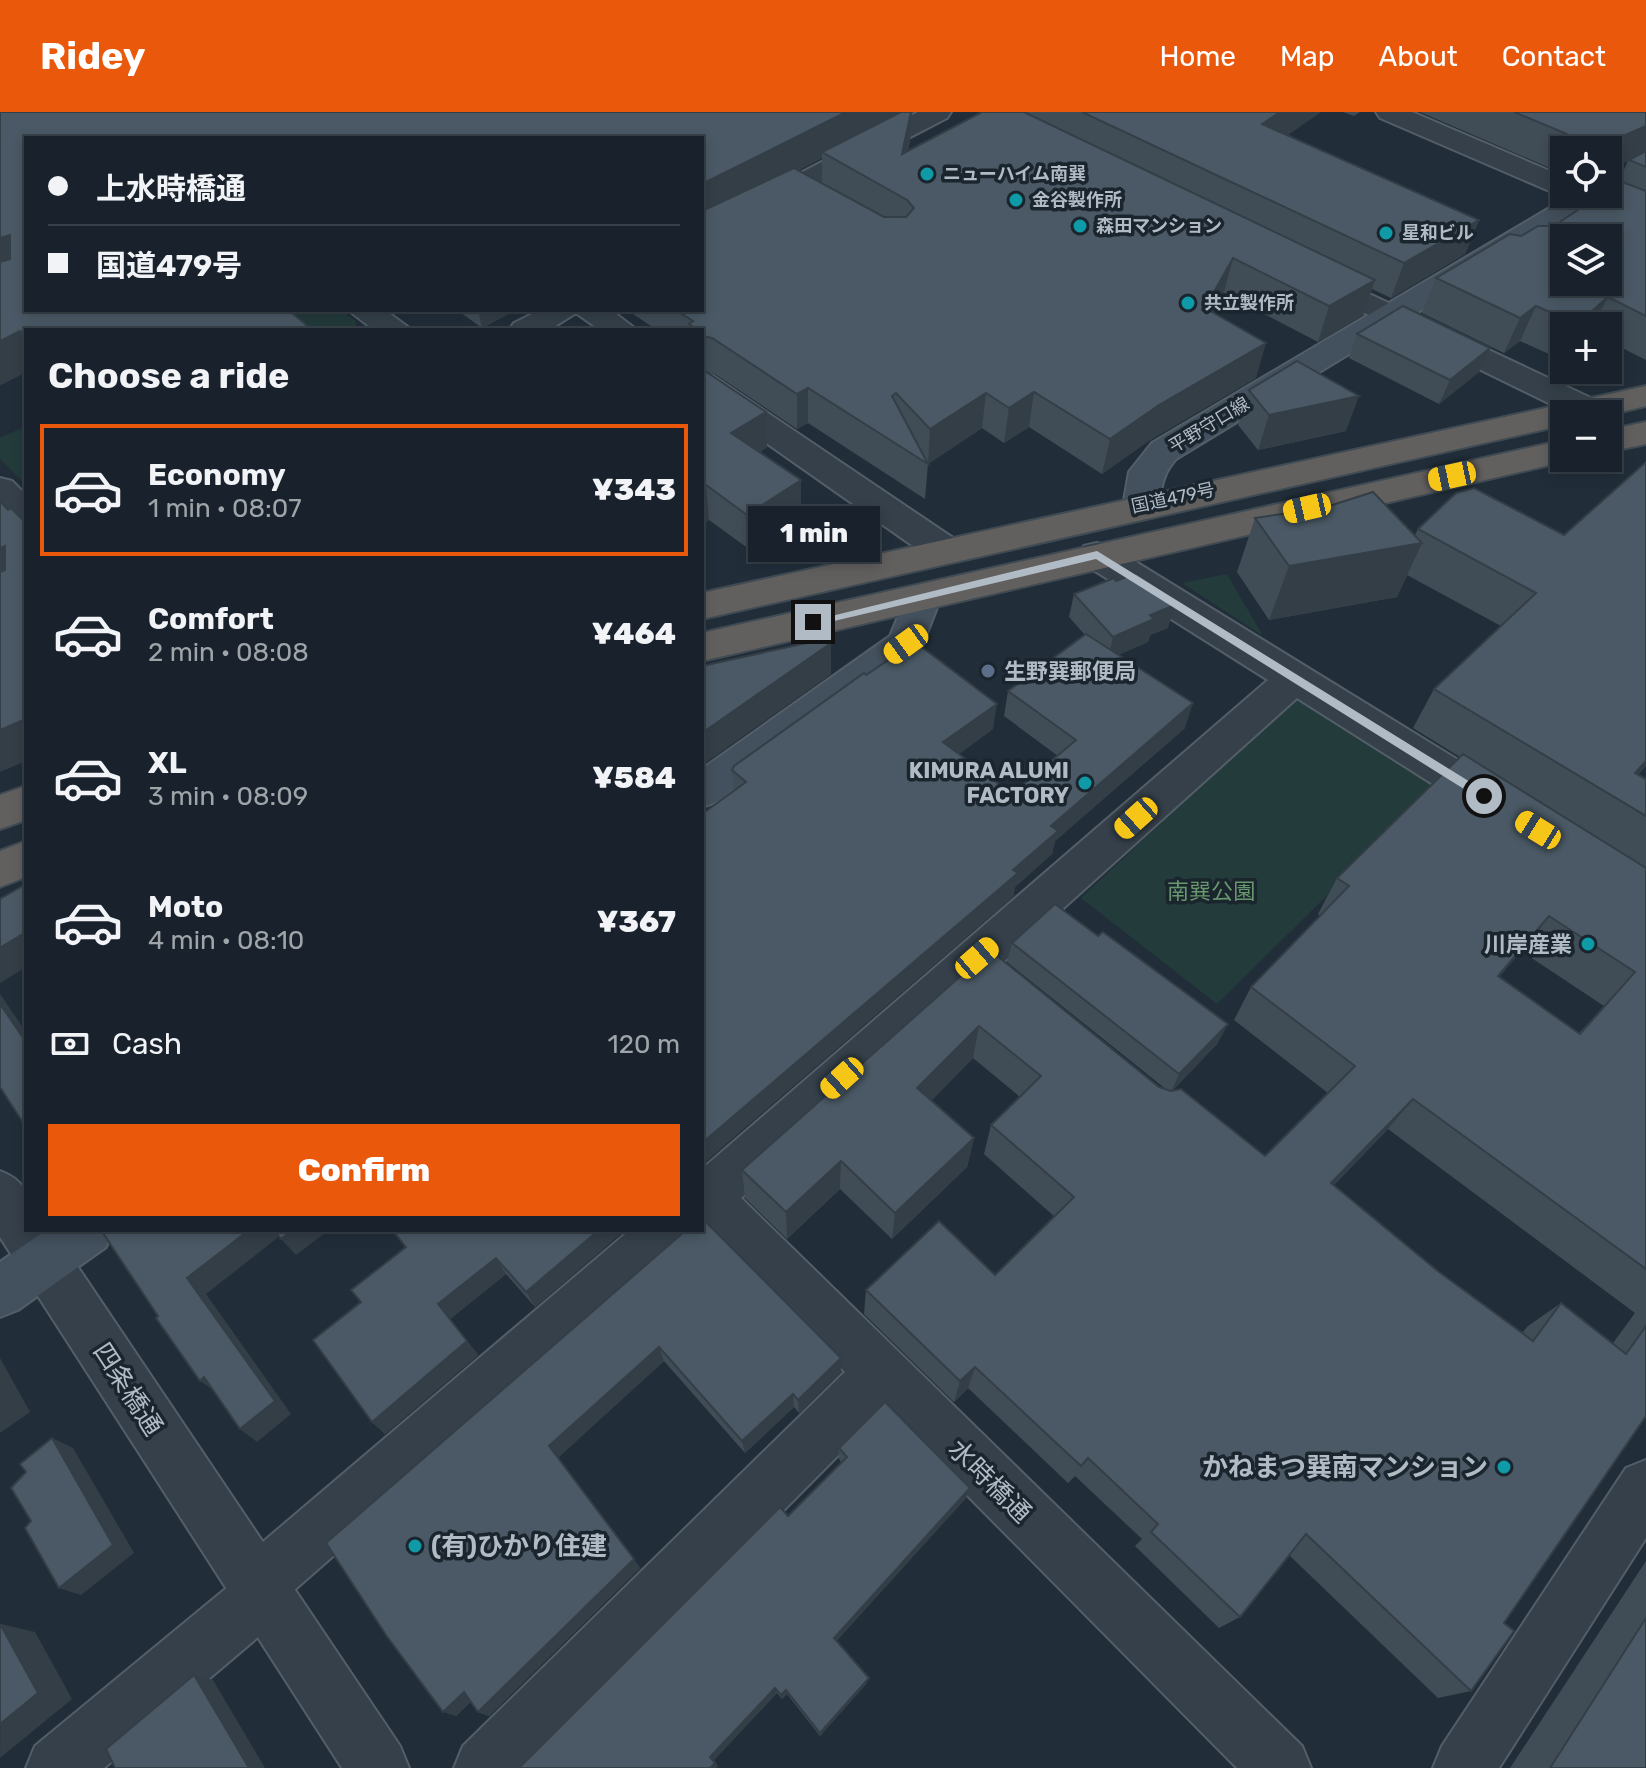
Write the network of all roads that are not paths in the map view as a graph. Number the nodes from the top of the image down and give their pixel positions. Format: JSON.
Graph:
{"nodes":[{"id":1,"x":938,"y":112,"type":"edge"},
{"id":2,"x":1389,"y":112,"type":"edge"},
{"id":3,"x":1550,"y":174,"type":"edge"},
{"id":4,"x":1570,"y":208,"type":"edge"},
{"id":5,"x":704,"y":235,"type":"edge"},
{"id":6,"x":1284,"y":262,"type":"edge"},
{"id":7,"x":366,"y":312,"type":"edge"},
{"id":8,"x":559,"y":312,"type":"edge"},
{"id":9,"x":593,"y":312,"type":"edge"},
{"id":10,"x":1393,"y":315,"type":"junction"},
{"id":11,"x":393,"y":328,"type":"edge"},
{"id":12,"x":529,"y":328,"type":"edge"},
{"id":13,"x":618,"y":328,"type":"edge"},
{"id":14,"x":704,"y":384,"type":"edge"},
{"id":15,"x":1646,"y":396,"type":"edge"},
{"id":16,"x":1570,"y":400,"type":"edge"},
{"id":17,"x":1622,"y":404,"type":"edge"},
{"id":18,"x":1550,"y":423,"type":"edge"},
{"id":19,"x":1622,"y":425,"type":"edge"},
{"id":20,"x":1644,"y":435,"type":"edge"},
{"id":21,"x":1622,"y":439,"type":"edge"},
{"id":22,"x":1550,"y":454,"type":"edge"},
{"id":23,"x":0,"y":489,"type":"edge"},
{"id":24,"x":1140,"y":506,"type":"junction"},
{"id":25,"x":24,"y":514,"type":"edge"},
{"id":26,"x":946,"y":551,"type":"junction"},
{"id":27,"x":1097,"y":555,"type":"junction"},
{"id":28,"x":923,"y":597,"type":"junction"},
{"id":29,"x":704,"y":606,"type":"edge"},
{"id":30,"x":704,"y":647,"type":"edge"},
{"id":31,"x":1295,"y":678,"type":"junction"},
{"id":32,"x":704,"y":790,"type":"edge"},
{"id":33,"x":24,"y":803,"type":"edge"},
{"id":34,"x":0,"y":813,"type":"edge"},
{"id":35,"x":1525,"y":821,"type":"edge"},
{"id":36,"x":24,"y":859,"type":"edge"},
{"id":37,"x":0,"y":870,"type":"edge"},
{"id":38,"x":0,"y":1194,"type":"edge"},
{"id":39,"x":704,"y":1198,"type":"edge"},
{"id":40,"x":704,"y":1214,"type":"edge"},
{"id":41,"x":24,"y":1232,"type":"edge"},
{"id":42,"x":24,"y":1232,"type":"edge"},
{"id":43,"x":85,"y":1232,"type":"edge"},
{"id":44,"x":665,"y":1232,"type":"edge"},
{"id":45,"x":43,"y":1262,"type":"junction"},
{"id":46,"x":0,"y":1292,"type":"edge"},
{"id":47,"x":881,"y":1374,"type":"junction"},
{"id":48,"x":1646,"y":1488,"type":"edge"},
{"id":49,"x":260,"y":1589,"type":"junction"},
{"id":50,"x":57,"y":1768,"type":"edge"},
{"id":51,"x":378,"y":1768,"type":"edge"},
{"id":52,"x":485,"y":1768,"type":"edge"},
{"id":53,"x":1280,"y":1768,"type":"edge"},
{"id":54,"x":1464,"y":1768,"type":"edge"}],
"edges":[{"from":1,"to":5,"type":"street"},
{"from":2,"to":3,"type":"street"},
{"from":4,"to":10,"type":"main road","name":"平野守口線"},
{"from":6,"to":10,"type":"street"},
{"from":7,"to":11,"type":"street"},
{"from":8,"to":12,"type":"street"},
{"from":9,"to":13,"type":"street"},
{"from":10,"to":16,"type":"street"},
{"from":10,"to":24,"type":"main road","name":"平野守口線"},
{"from":14,"to":26,"type":"street"},
{"from":15,"to":17,"type":"highway","name":"国道479号"},
{"from":18,"to":24,"type":"highway","name":"国道479号"},
{"from":19,"to":20,"type":"street"},
{"from":20,"to":21,"type":"highway"},
{"from":22,"to":27,"type":"highway","name":"国道479号"},
{"from":23,"to":25,"type":"street"},
{"from":24,"to":26,"type":"highway","name":"国道479号"},
{"from":26,"to":29,"type":"highway","name":"国道479号"},
{"from":27,"to":28,"type":"highway","name":"国道479号"},
{"from":27,"to":31,"type":"street"},
{"from":28,"to":30,"type":"highway","name":"国道479号"},
{"from":28,"to":32,"type":"main road"},
{"from":31,"to":35,"type":"street"},
{"from":31,"to":39,"type":"street"},
{"from":33,"to":34,"type":"highway"},
{"from":36,"to":37,"type":"highway"},
{"from":38,"to":42,"type":"street","name":"四条橋通"},
{"from":40,"to":47,"type":"street","name":"水時橋通"},
{"from":41,"to":45,"type":"street","name":"四条橋通"},
{"from":43,"to":45,"type":"main road"},
{"from":44,"to":49,"type":"street"},
{"from":45,"to":46,"type":"main road"},
{"from":45,"to":49,"type":"street","name":"四条橋通"},
{"from":47,"to":52,"type":"street"},
{"from":47,"to":53,"type":"street","name":"水時橋通"},
{"from":48,"to":54,"type":"street"},
{"from":49,"to":50,"type":"street"},
{"from":49,"to":51,"type":"street","name":"四条橋通"}]}
